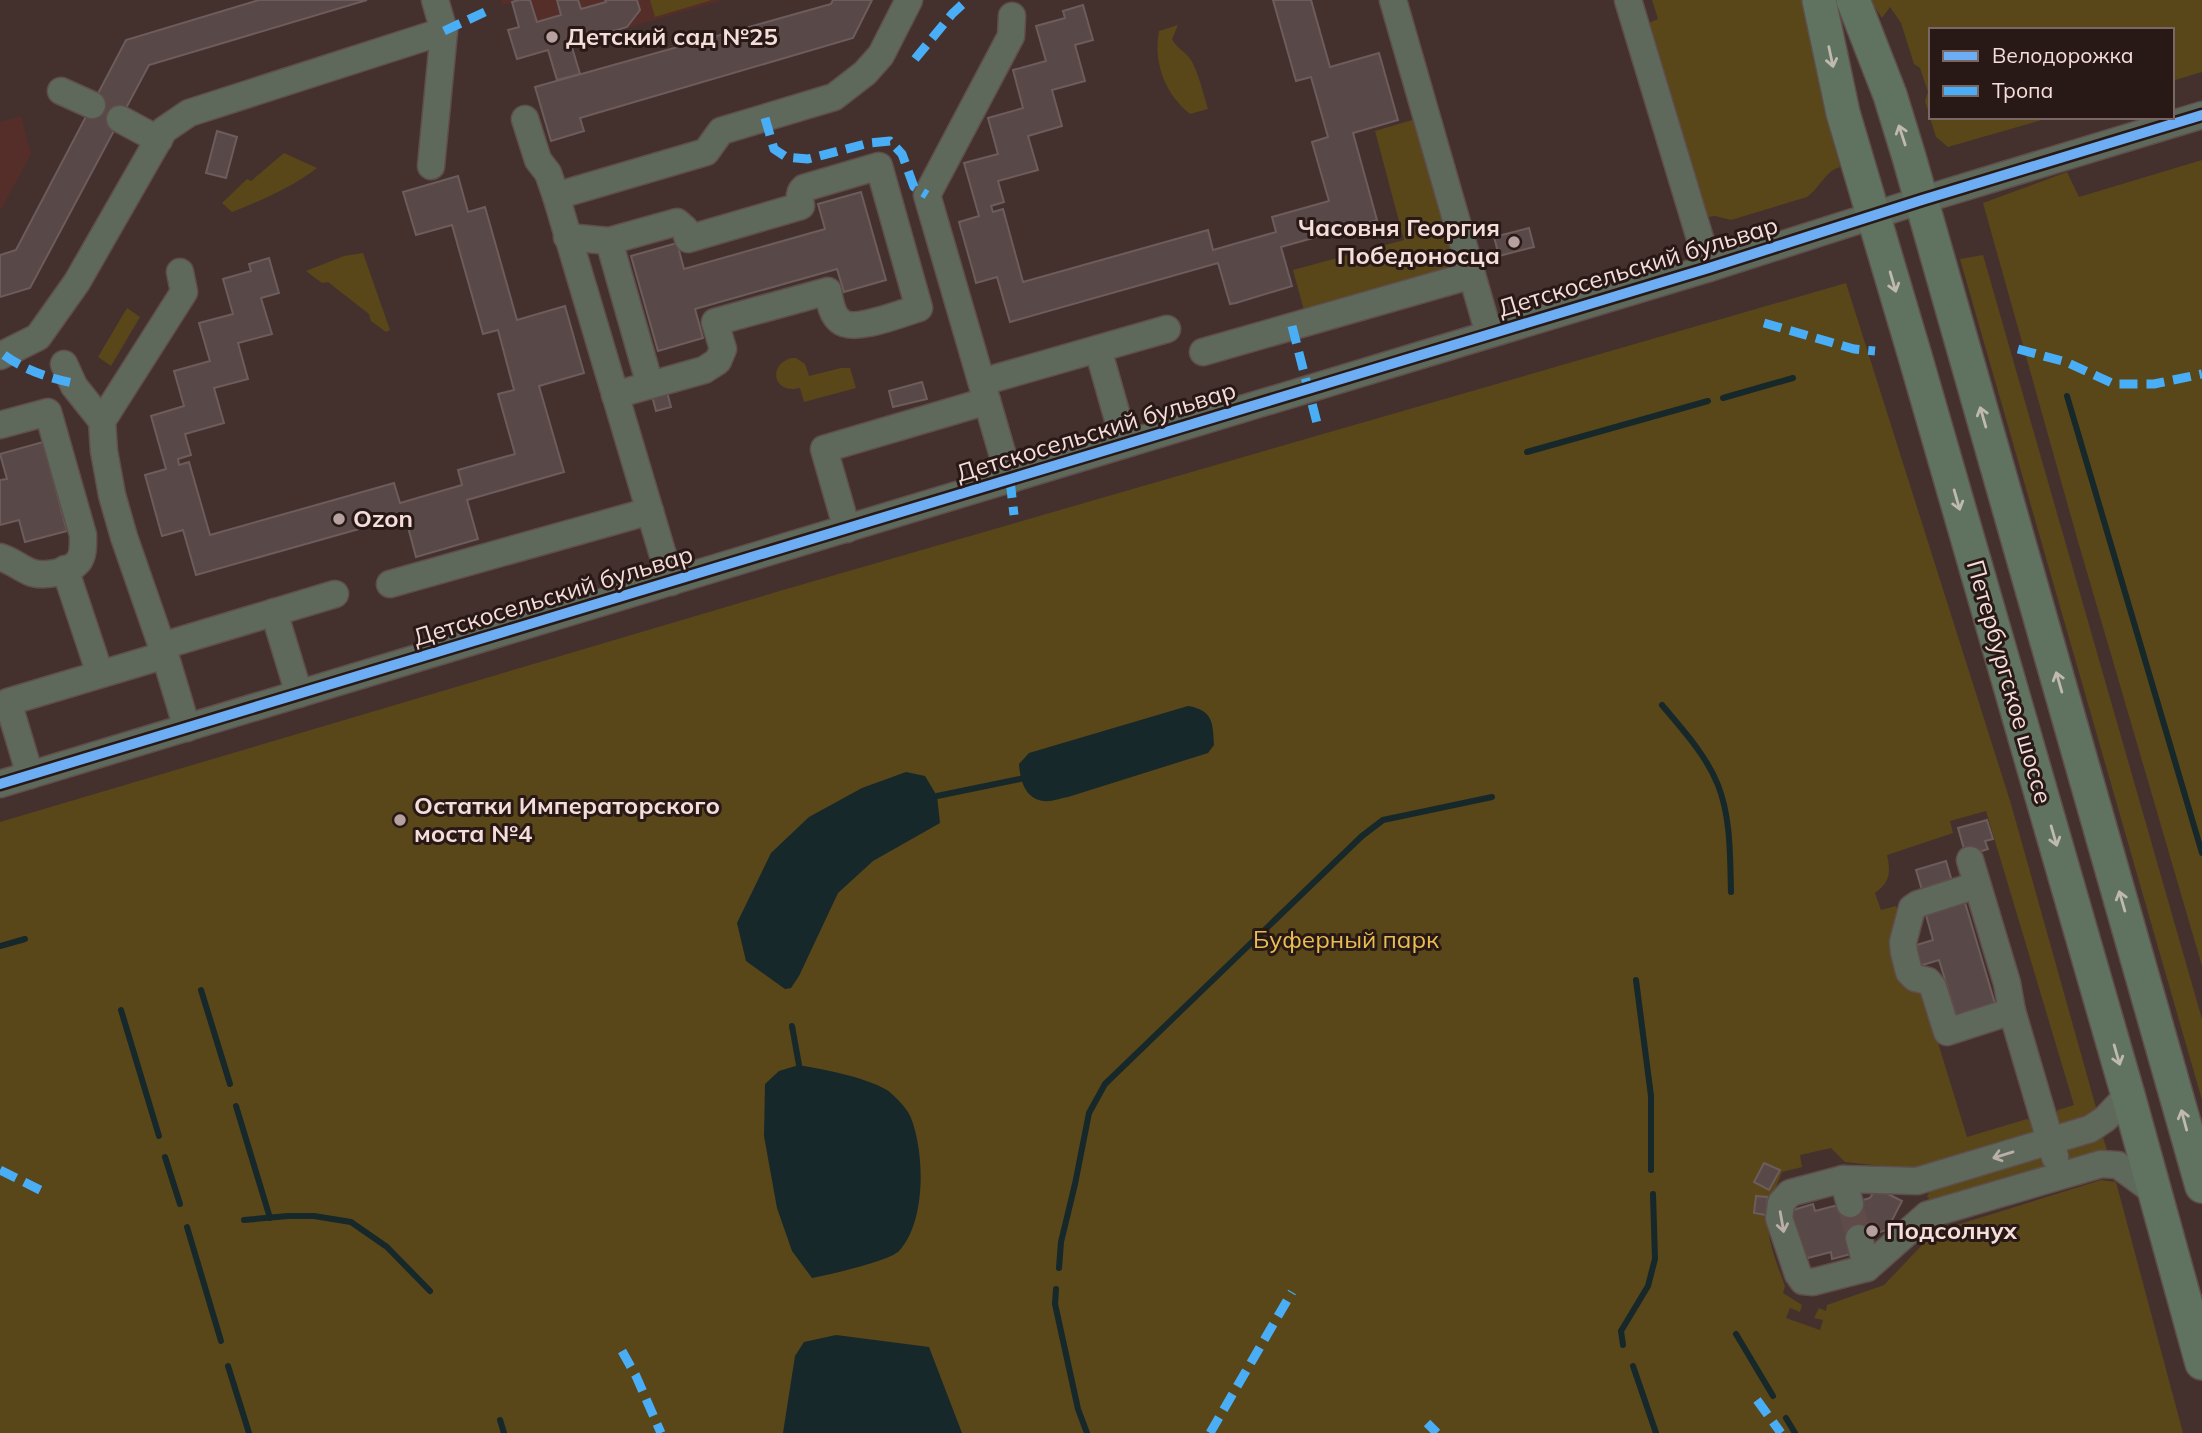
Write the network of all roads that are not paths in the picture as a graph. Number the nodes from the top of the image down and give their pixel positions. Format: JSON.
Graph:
{"nodes":[{"id":1,"x":435,"y":0,"type":"edge"},
{"id":2,"x":909,"y":0,"type":"edge"},
{"id":3,"x":1393,"y":0,"type":"edge"},
{"id":4,"x":1628,"y":0,"type":"edge"},
{"id":5,"x":1819,"y":0,"type":"edge"},
{"id":6,"x":1853,"y":0,"type":"edge"},
{"id":7,"x":1012,"y":16,"type":"dead end"},
{"id":8,"x":444,"y":31,"type":"junction"},
{"id":9,"x":61,"y":91,"type":"dead end"},
{"id":10,"x":92,"y":106,"type":"dead end"},
{"id":11,"x":2202,"y":115,"type":"edge"},
{"id":12,"x":120,"y":119,"type":"dead end"},
{"id":13,"x":525,"y":119,"type":"dead end"},
{"id":14,"x":159,"y":139,"type":"junction"},
{"id":15,"x":431,"y":166,"type":"dead end"},
{"id":16,"x":556,"y":196,"type":"junction"},
{"id":17,"x":1922,"y":200,"type":"junction"},
{"id":18,"x":1874,"y":216,"type":"junction"},
{"id":19,"x":567,"y":237,"type":"junction"},
{"id":20,"x":609,"y":241,"type":"junction"},
{"id":21,"x":1709,"y":268,"type":"junction"},
{"id":22,"x":180,"y":272,"type":"dead end"},
{"id":23,"x":1472,"y":275,"type":"junction"},
{"id":24,"x":1167,"y":328,"type":"dead end"},
{"id":25,"x":1489,"y":334,"type":"junction"},
{"id":26,"x":1098,"y":349,"type":"junction"},
{"id":27,"x":1203,"y":352,"type":"dead end"},
{"id":28,"x":0,"y":356,"type":"edge"},
{"id":29,"x":64,"y":364,"type":"dead end"},
{"id":30,"x":650,"y":385,"type":"junction"},
{"id":31,"x":984,"y":392,"type":"junction"},
{"id":32,"x":615,"y":395,"type":"junction"},
{"id":33,"x":103,"y":421,"type":"junction"},
{"id":34,"x":0,"y":425,"type":"edge"},
{"id":35,"x":1125,"y":444,"type":"junction"},
{"id":36,"x":1010,"y":480,"type":"junction"},
{"id":37,"x":650,"y":511,"type":"junction"},
{"id":38,"x":847,"y":529,"type":"junction"},
{"id":39,"x":0,"y":557,"type":"edge"},
{"id":40,"x":65,"y":569,"type":"junction"},
{"id":41,"x":671,"y":582,"type":"junction"},
{"id":42,"x":390,"y":584,"type":"dead end"},
{"id":43,"x":335,"y":594,"type":"dead end"},
{"id":44,"x":274,"y":612,"type":"junction"},
{"id":45,"x":164,"y":650,"type":"junction"},
{"id":46,"x":100,"y":674,"type":"junction"},
{"id":47,"x":299,"y":694,"type":"junction"},
{"id":48,"x":187,"y":728,"type":"junction"},
{"id":49,"x":30,"y":775,"type":"junction"},
{"id":50,"x":0,"y":784,"type":"edge"},
{"id":51,"x":1970,"y":860,"type":"dead end"},
{"id":52,"x":1977,"y":885,"type":"junction"},
{"id":53,"x":2011,"y":1011,"type":"junction"},
{"id":54,"x":2128,"y":1095,"type":"junction"},
{"id":55,"x":2050,"y":1141,"type":"junction"},
{"id":56,"x":2061,"y":1175,"type":"junction"},
{"id":57,"x":2202,"y":1186,"type":"edge"},
{"id":58,"x":2156,"y":1194,"type":"junction"},
{"id":59,"x":1859,"y":1238,"type":"tunnel mouth"},
{"id":60,"x":1867,"y":1268,"type":"junction"},
{"id":61,"x":2202,"y":1363,"type":"edge"}],
"edges":[{"from":1,"to":8,"type":"street"},
{"from":2,"to":16,"type":"street"},
{"from":3,"to":23,"type":"street"},
{"from":4,"to":21,"type":"street"},
{"from":5,"to":18,"type":"main road","name":"Петербургское шоссе","one_way":true},
{"from":17,"to":6,"type":"main road","name":"Петербургское шоссе","one_way":true},
{"from":7,"to":31,"type":"street"},
{"from":8,"to":14,"type":"street"},
{"from":8,"to":15,"type":"street"},
{"from":9,"to":10,"type":"street"},
{"from":11,"to":17,"type":"street","name":"Детскосельский бульвар"},
{"from":12,"to":14,"type":"street"},
{"from":13,"to":16,"type":"street"},
{"from":14,"to":28,"type":"street"},
{"from":16,"to":19,"type":"street"},
{"from":17,"to":18,"type":"street","name":"Детскосельский бульвар"},
{"from":57,"to":17,"type":"main road","name":"Петербургское шоссе","one_way":true},
{"from":18,"to":21,"type":"street","name":"Детскосельский бульвар"},
{"from":18,"to":54,"type":"main road","name":"Петербургское шоссе","one_way":true},
{"from":19,"to":20,"type":"street"},
{"from":19,"to":32,"type":"street"},
{"from":20,"to":30,"type":"street"},
{"from":20,"to":30,"type":"street"},
{"from":21,"to":25,"type":"street","name":"Детскосельский бульвар"},
{"from":22,"to":33,"type":"street"},
{"from":23,"to":25,"type":"street"},
{"from":23,"to":27,"type":"street"},
{"from":24,"to":26,"type":"street"},
{"from":25,"to":35,"type":"street","name":"Детскосельский бульвар"},
{"from":26,"to":31,"type":"street"},
{"from":26,"to":35,"type":"street"},
{"from":29,"to":33,"type":"street"},
{"from":30,"to":32,"type":"street"},
{"from":31,"to":36,"type":"street"},
{"from":31,"to":38,"type":"street"},
{"from":32,"to":37,"type":"street"},
{"from":33,"to":45,"type":"street"},
{"from":34,"to":40,"type":"street"},
{"from":35,"to":36,"type":"street","name":"Детскосельский бульвар"},
{"from":36,"to":38,"type":"street","name":"Детскосельский бульвар"},
{"from":37,"to":41,"type":"street"},
{"from":37,"to":42,"type":"street"},
{"from":38,"to":41,"type":"street","name":"Детскосельский бульвар"},
{"from":39,"to":40,"type":"street"},
{"from":40,"to":46,"type":"street"},
{"from":41,"to":47,"type":"street","name":"Детскосельский бульвар"},
{"from":43,"to":44,"type":"street"},
{"from":44,"to":45,"type":"street"},
{"from":44,"to":47,"type":"street"},
{"from":45,"to":46,"type":"street"},
{"from":45,"to":48,"type":"street"},
{"from":46,"to":49,"type":"street"},
{"from":47,"to":48,"type":"street","name":"Детскосельский бульвар"},
{"from":48,"to":49,"type":"street","name":"Детскосельский бульвар"},
{"from":49,"to":50,"type":"street","name":"Детскосельский бульвар"},
{"from":51,"to":52,"type":"street"},
{"from":52,"to":53,"type":"street"},
{"from":52,"to":53,"type":"street"},
{"from":53,"to":55,"type":"street"},
{"from":54,"to":55,"type":"street"},
{"from":54,"to":58,"type":"main road","name":"Петербургское шоссе"},
{"from":55,"to":56,"type":"street"},
{"from":55,"to":60,"type":"street","one_way":true},
{"from":56,"to":58,"type":"street"},
{"from":56,"to":60,"type":"street"},
{"from":58,"to":61,"type":"main road","name":"Петербургское шоссе"},
{"from":59,"to":60,"type":"street"}]}
